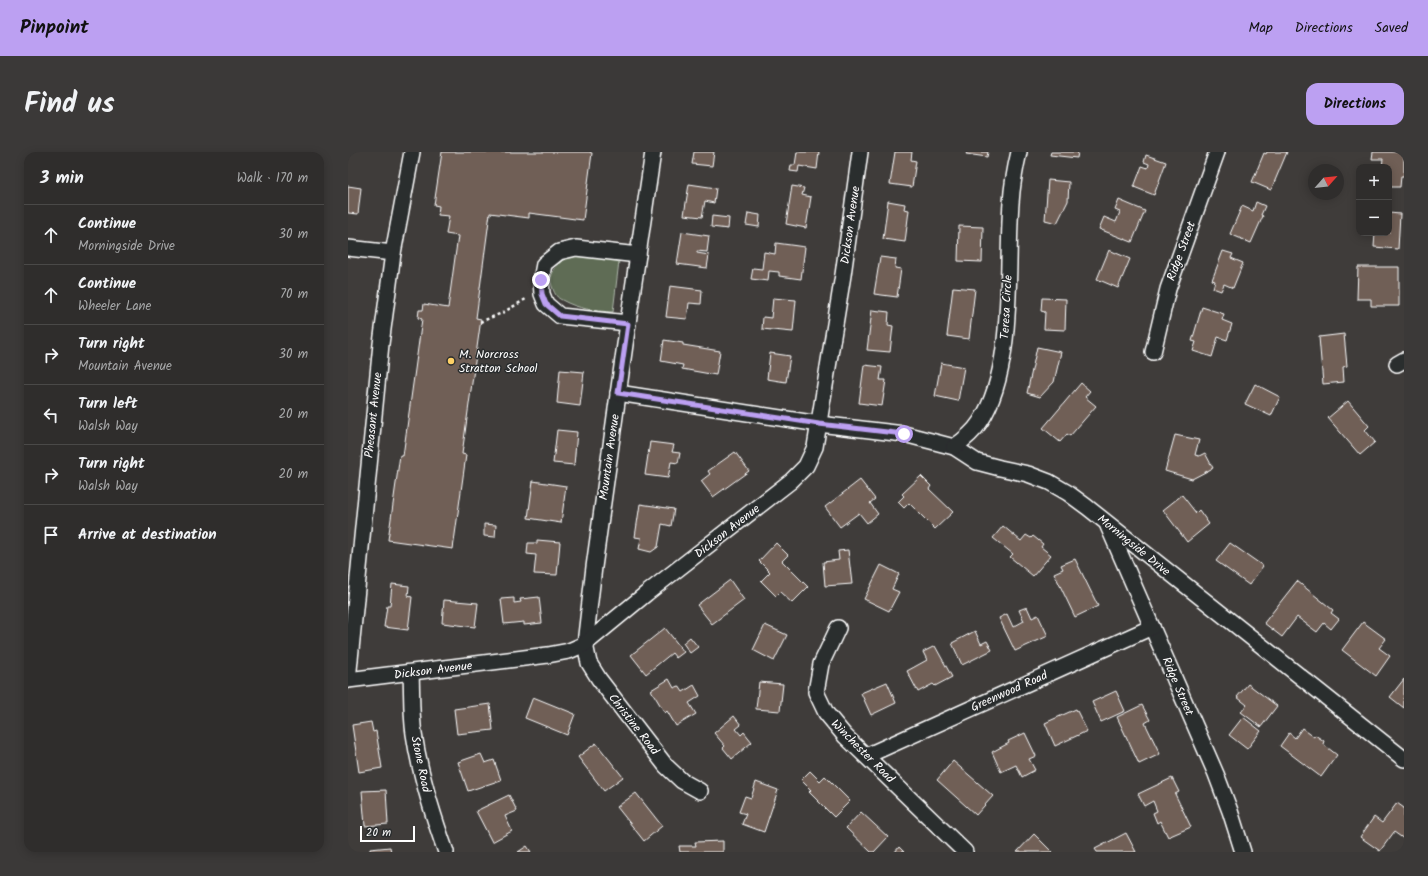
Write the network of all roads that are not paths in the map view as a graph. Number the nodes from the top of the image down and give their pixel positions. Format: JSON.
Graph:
{"nodes":[{"id":1,"x":412,"y":152,"type":"edge"},
{"id":2,"x":653,"y":152,"type":"edge"},
{"id":3,"x":860,"y":152,"type":"edge"},
{"id":4,"x":1019,"y":152,"type":"edge"},
{"id":5,"x":1217,"y":152,"type":"edge"},
{"id":6,"x":348,"y":248,"type":"edge"},
{"id":7,"x":393,"y":254,"type":"junction"},
{"id":8,"x":638,"y":255,"type":"junction"},
{"id":9,"x":628,"y":324,"type":"junction"},
{"id":10,"x":1153,"y":352,"type":"dead end"},
{"id":11,"x":618,"y":393,"type":"junction"},
{"id":12,"x":819,"y":424,"type":"junction"},
{"id":13,"x":954,"y":447,"type":"junction"},
{"id":14,"x":1107,"y":523,"type":"junction"},
{"id":15,"x":1152,"y":627,"type":"junction"},
{"id":16,"x":838,"y":628,"type":"dead end"},
{"id":17,"x":585,"y":644,"type":"junction"},
{"id":18,"x":412,"y":673,"type":"junction"},
{"id":19,"x":348,"y":680,"type":"edge"},
{"id":20,"x":866,"y":756,"type":"junction"},
{"id":21,"x":1404,"y":759,"type":"edge"},
{"id":22,"x":700,"y":791,"type":"dead end"},
{"id":23,"x":1241,"y":851,"type":"edge"},
{"id":24,"x":446,"y":852,"type":"edge"},
{"id":25,"x":965,"y":852,"type":"edge"}],
"edges":[{"from":1,"to":7,"type":"street","name":"Pheasant Avenue"},
{"from":2,"to":8,"type":"street","name":"Mountain Avenue"},
{"from":3,"to":12,"type":"street","name":"Dickson Avenue"},
{"from":4,"to":13,"type":"street","name":"Teresa Circle"},
{"from":5,"to":10,"type":"street","name":"Ridge Street"},
{"from":6,"to":7,"type":"street"},
{"from":7,"to":19,"type":"street","name":"Pheasant Avenue"},
{"from":8,"to":9,"type":"street","name":"Mountain Avenue"},
{"from":8,"to":9,"type":"street"},
{"from":9,"to":11,"type":"street","name":"Mountain Avenue"},
{"from":11,"to":12,"type":"street","name":"Morningside Drive"},
{"from":11,"to":17,"type":"street","name":"Mountain Avenue"},
{"from":12,"to":13,"type":"street","name":"Morningside Drive"},
{"from":12,"to":17,"type":"street","name":"Dickson Avenue"},
{"from":13,"to":14,"type":"street","name":"Morningside Drive"},
{"from":14,"to":15,"type":"street","name":"Ridge Street"},
{"from":14,"to":21,"type":"street","name":"Morningside Drive"},
{"from":15,"to":20,"type":"street","name":"Greenwood Road"},
{"from":15,"to":23,"type":"street","name":"Ridge Street"},
{"from":16,"to":20,"type":"street","name":"Winchester Road"},
{"from":17,"to":18,"type":"street","name":"Dickson Avenue"},
{"from":17,"to":22,"type":"street","name":"Christine Road"},
{"from":18,"to":19,"type":"street","name":"Dickson Avenue"},
{"from":18,"to":24,"type":"street","name":"Stone Road"},
{"from":20,"to":25,"type":"street","name":"Winchester Road"}]}
